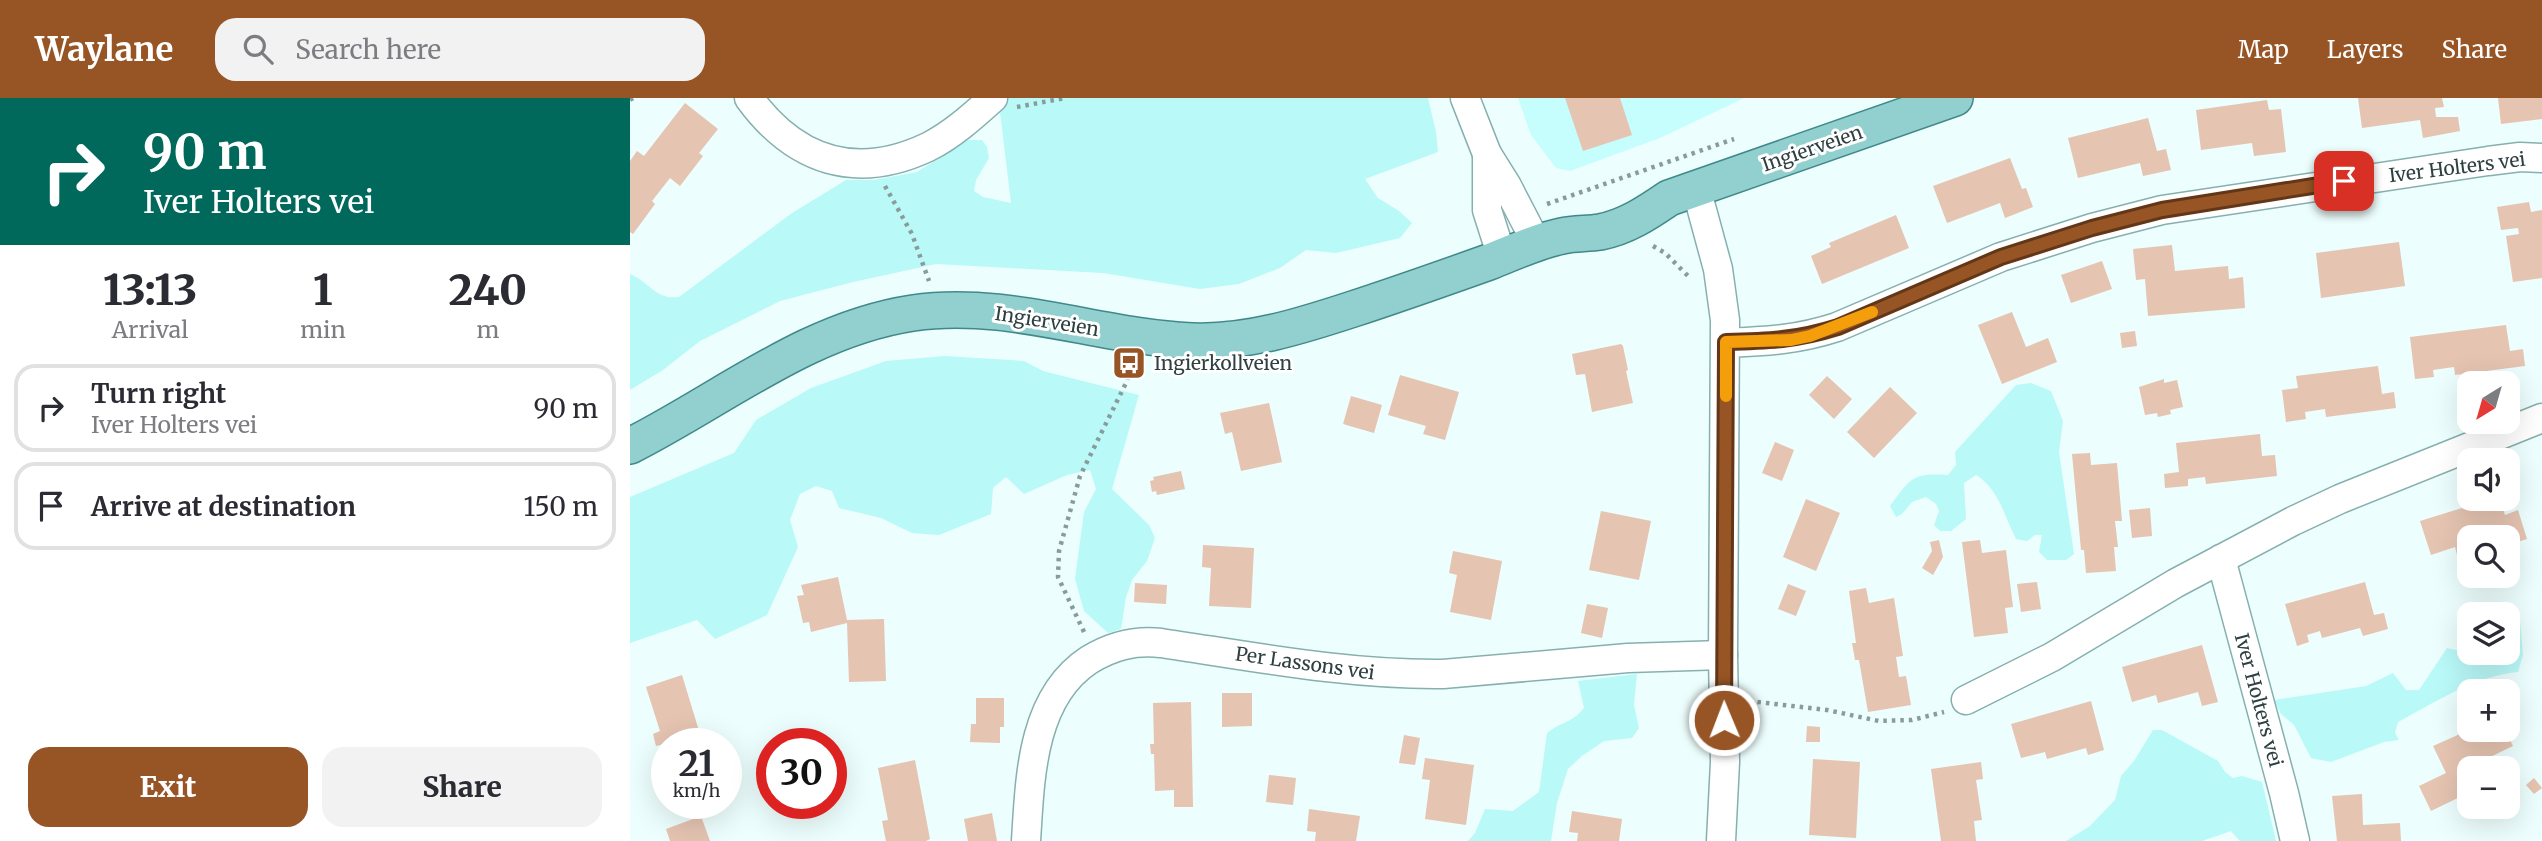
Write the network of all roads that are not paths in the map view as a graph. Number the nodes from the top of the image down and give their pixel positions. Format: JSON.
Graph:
{"nodes":[{"id":1,"x":749,"y":98,"type":"edge"},
{"id":2,"x":993,"y":98,"type":"edge"},
{"id":3,"x":1465,"y":98,"type":"edge"},
{"id":4,"x":1955,"y":98,"type":"edge"},
{"id":5,"x":1487,"y":154,"type":"junction"},
{"id":6,"x":2542,"y":158,"type":"edge"},
{"id":7,"x":1682,"y":193,"type":"junction"},
{"id":8,"x":1549,"y":240,"type":"junction"},
{"id":9,"x":1502,"y":257,"type":"junction"},
{"id":10,"x":1726,"y":342,"type":"junction"},
{"id":11,"x":2542,"y":418,"type":"edge"},
{"id":12,"x":630,"y":446,"type":"edge"},
{"id":13,"x":2221,"y":559,"type":"junction"},
{"id":14,"x":1723,"y":654,"type":"junction"},
{"id":15,"x":1966,"y":700,"type":"road end"},
{"id":16,"x":1026,"y":841,"type":"edge"},
{"id":17,"x":1721,"y":841,"type":"edge"},
{"id":18,"x":2295,"y":841,"type":"edge"}],
"edges":[{"from":1,"to":2,"type":"street"},
{"from":3,"to":5,"type":"street"},
{"from":4,"to":7,"type":"main road","name":"Ingierveien"},
{"from":5,"to":8,"type":"street"},
{"from":5,"to":9,"type":"street"},
{"from":6,"to":10,"type":"street","name":"Iver Holters vei"},
{"from":7,"to":8,"type":"main road","name":"Ingierveien"},
{"from":7,"to":10,"type":"street"},
{"from":8,"to":9,"type":"main road","name":"Ingierveien"},
{"from":9,"to":12,"type":"main road","name":"Ingierveien"},
{"from":10,"to":14,"type":"street"},
{"from":11,"to":13,"type":"street"},
{"from":13,"to":15,"type":"street"},
{"from":13,"to":18,"type":"street","name":"Iver Holters vei"},
{"from":14,"to":16,"type":"street","name":"Per Lassons vei"},
{"from":14,"to":17,"type":"street"}]}
